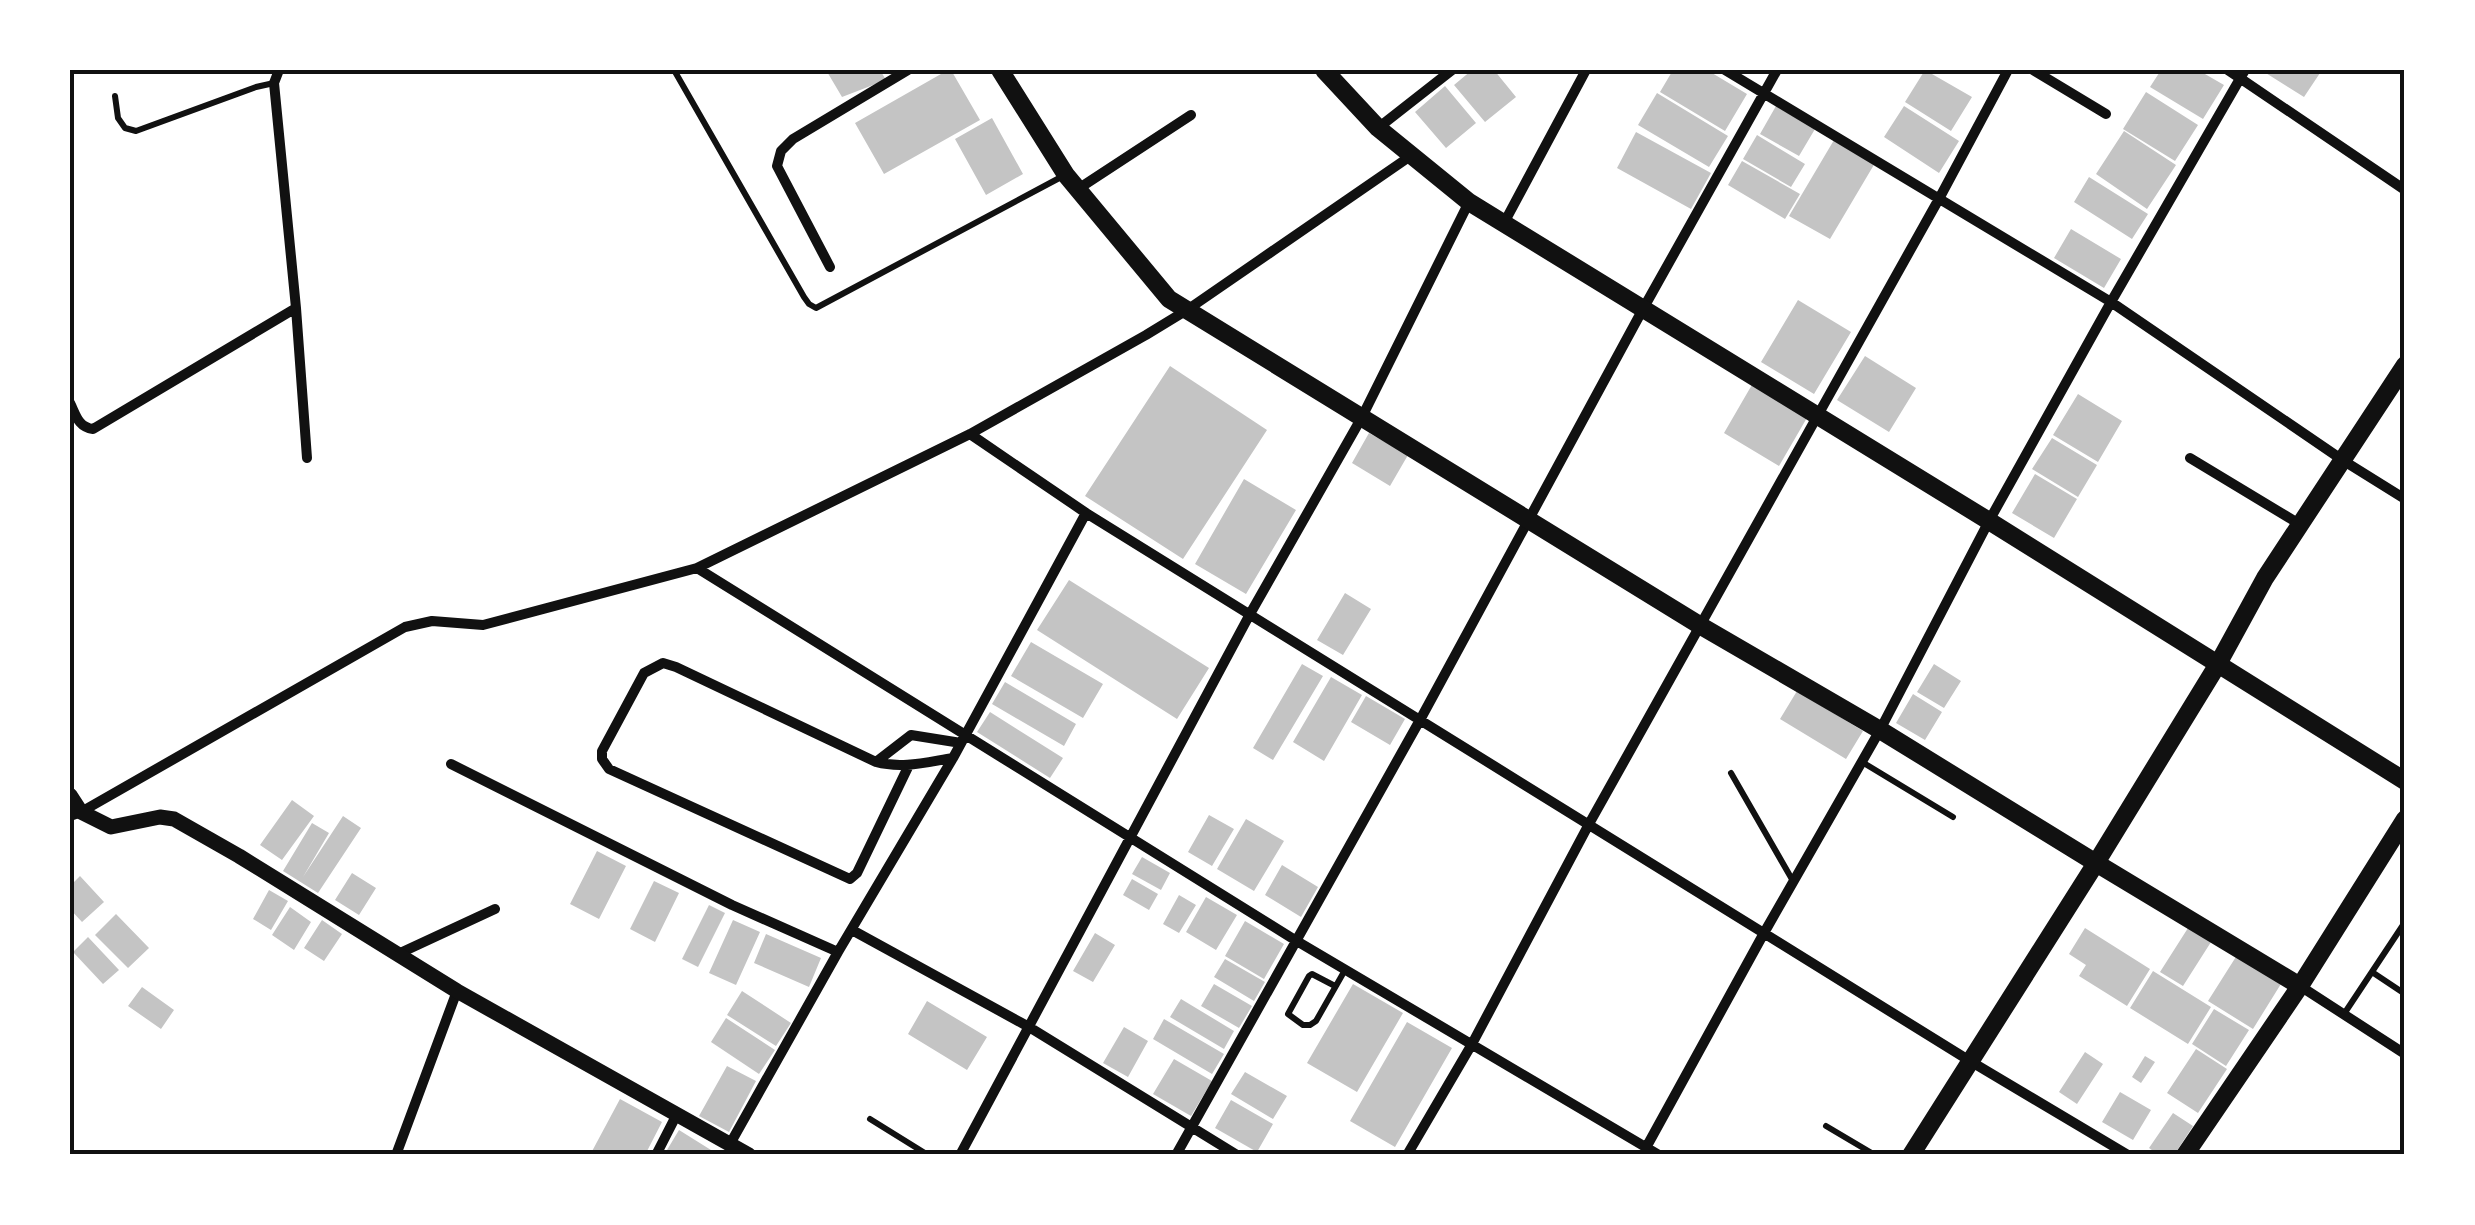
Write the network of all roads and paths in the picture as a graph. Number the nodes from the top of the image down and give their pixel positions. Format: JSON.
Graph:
{"nodes":[{"id":1,"x":279,"y":70,"type":"edge"},
{"id":2,"x":674,"y":70,"type":"edge"},
{"id":3,"x":908,"y":70,"type":"edge"},
{"id":4,"x":1000,"y":70,"type":"edge"},
{"id":5,"x":1324,"y":70,"type":"edge"},
{"id":6,"x":1452,"y":70,"type":"edge"},
{"id":7,"x":1586,"y":70,"type":"edge"},
{"id":8,"x":1725,"y":70,"type":"edge"},
{"id":9,"x":1777,"y":70,"type":"edge"},
{"id":10,"x":2008,"y":70,"type":"edge"},
{"id":11,"x":2034,"y":70,"type":"edge"},
{"id":12,"x":2228,"y":70,"type":"edge"},
{"id":13,"x":2243,"y":74,"type":"edge"},
{"id":14,"x":274,"y":84,"type":"junction"},
{"id":15,"x":1764,"y":94,"type":"junction"},
{"id":16,"x":115,"y":96,"type":"dead end"},
{"id":17,"x":2106,"y":114,"type":"dead end"},
{"id":18,"x":1191,"y":115,"type":"dead end"},
{"id":19,"x":1378,"y":128,"type":"junction"},
{"id":20,"x":1412,"y":155,"type":"junction"},
{"id":21,"x":1072,"y":182,"type":"junction"},
{"id":22,"x":2405,"y":190,"type":"edge"},
{"id":23,"x":1940,"y":198,"type":"junction"},
{"id":24,"x":1469,"y":202,"type":"junction"},
{"id":25,"x":1504,"y":224,"type":"junction"},
{"id":26,"x":830,"y":267,"type":"dead end"},
{"id":27,"x":2111,"y":302,"type":"junction"},
{"id":28,"x":296,"y":308,"type":"junction"},
{"id":29,"x":1643,"y":309,"type":"junction"},
{"id":30,"x":1187,"y":310,"type":"junction"},
{"id":31,"x":2405,"y":365,"type":"edge"},
{"id":32,"x":70,"y":403,"type":"edge"},
{"id":33,"x":1816,"y":416,"type":"junction"},
{"id":34,"x":1362,"y":418,"type":"junction"},
{"id":35,"x":970,"y":434,"type":"junction"},
{"id":36,"x":307,"y":458,"type":"dead end"},
{"id":37,"x":2190,"y":458,"type":"dead end"},
{"id":38,"x":2344,"y":461,"type":"junction"},
{"id":39,"x":2405,"y":500,"type":"edge"},
{"id":40,"x":1086,"y":512,"type":"junction"},
{"id":41,"x":1529,"y":520,"type":"junction"},
{"id":42,"x":1989,"y":521,"type":"junction"},
{"id":43,"x":2301,"y":524,"type":"junction"},
{"id":44,"x":698,"y":568,"type":"junction"},
{"id":45,"x":1250,"y":614,"type":"junction"},
{"id":46,"x":1701,"y":626,"type":"junction"},
{"id":47,"x":2218,"y":664,"type":"junction"},
{"id":48,"x":1420,"y":720,"type":"junction"},
{"id":49,"x":1880,"y":730,"type":"junction"},
{"id":50,"x":964,"y":740,"type":"junction"},
{"id":51,"x":953,"y":758,"type":"junction"},
{"id":52,"x":876,"y":762,"type":"junction"},
{"id":53,"x":1862,"y":762,"type":"junction"},
{"id":54,"x":450,"y":764,"type":"dead end"},
{"id":55,"x":909,"y":766,"type":"junction"},
{"id":56,"x":1730,"y":773,"type":"dead end"},
{"id":57,"x":2405,"y":781,"type":"edge"},
{"id":58,"x":70,"y":795,"type":"edge"},
{"id":59,"x":76,"y":814,"type":"edge"},
{"id":60,"x":1954,"y":817,"type":"dead end"},
{"id":61,"x":2405,"y":819,"type":"edge"},
{"id":62,"x":1589,"y":824,"type":"junction"},
{"id":63,"x":1131,"y":836,"type":"junction"},
{"id":64,"x":2096,"y":864,"type":"junction"},
{"id":65,"x":1793,"y":882,"type":"junction"},
{"id":66,"x":495,"y":909,"type":"dead end"},
{"id":67,"x":2405,"y":922,"type":"edge"},
{"id":68,"x":852,"y":930,"type":"junction"},
{"id":69,"x":1764,"y":933,"type":"junction"},
{"id":70,"x":1295,"y":940,"type":"junction"},
{"id":71,"x":838,"y":952,"type":"junction"},
{"id":72,"x":397,"y":955,"type":"junction"},
{"id":73,"x":1345,"y":970,"type":"junction"},
{"id":74,"x":2372,"y":972,"type":"junction"},
{"id":75,"x":1335,"y":986,"type":"junction"},
{"id":76,"x":2300,"y":986,"type":"junction"},
{"id":77,"x":457,"y":991,"type":"junction"},
{"id":78,"x":2405,"y":994,"type":"edge"},
{"id":79,"x":2344,"y":1014,"type":"junction"},
{"id":80,"x":1029,"y":1027,"type":"junction"},
{"id":81,"x":1472,"y":1044,"type":"junction"},
{"id":82,"x":2405,"y":1054,"type":"edge"},
{"id":83,"x":1970,"y":1060,"type":"junction"},
{"id":84,"x":677,"y":1114,"type":"junction"},
{"id":85,"x":870,"y":1119,"type":"dead end"},
{"id":86,"x":1826,"y":1126,"type":"dead end"},
{"id":87,"x":1190,"y":1127,"type":"junction"},
{"id":88,"x":730,"y":1144,"type":"junction"},
{"id":89,"x":1644,"y":1151,"type":"edge"},
{"id":90,"x":396,"y":1155,"type":"edge"},
{"id":91,"x":656,"y":1155,"type":"edge"},
{"id":92,"x":749,"y":1155,"type":"edge"},
{"id":93,"x":928,"y":1155,"type":"edge"},
{"id":94,"x":960,"y":1155,"type":"edge"},
{"id":95,"x":1176,"y":1155,"type":"edge"},
{"id":96,"x":1238,"y":1155,"type":"edge"},
{"id":97,"x":1407,"y":1155,"type":"edge"},
{"id":98,"x":1659,"y":1155,"type":"edge"},
{"id":99,"x":1874,"y":1155,"type":"edge"},
{"id":100,"x":1911,"y":1155,"type":"edge"},
{"id":101,"x":2128,"y":1155,"type":"edge"},
{"id":102,"x":2186,"y":1155,"type":"edge"}],
"edges":[{"from":1,"to":14,"type":"street"},
{"from":2,"to":21,"type":"lane"},
{"from":3,"to":26,"type":"street"},
{"from":4,"to":21,"type":"main road"},
{"from":5,"to":19,"type":"main road"},
{"from":6,"to":19,"type":"street"},
{"from":7,"to":25,"type":"street"},
{"from":8,"to":15,"type":"street"},
{"from":9,"to":15,"type":"street"},
{"from":10,"to":23,"type":"street"},
{"from":11,"to":17,"type":"street"},
{"from":12,"to":13,"type":"street"},
{"from":13,"to":22,"type":"street"},
{"from":13,"to":27,"type":"street"},
{"from":14,"to":16,"type":"lane"},
{"from":14,"to":28,"type":"street"},
{"from":15,"to":23,"type":"street"},
{"from":15,"to":29,"type":"street"},
{"from":18,"to":21,"type":"street"},
{"from":19,"to":20,"type":"main road"},
{"from":20,"to":24,"type":"main road"},
{"from":20,"to":30,"type":"street"},
{"from":21,"to":30,"type":"main road"},
{"from":23,"to":27,"type":"street"},
{"from":23,"to":33,"type":"street"},
{"from":24,"to":25,"type":"main road"},
{"from":24,"to":34,"type":"street"},
{"from":25,"to":29,"type":"main road"},
{"from":27,"to":38,"type":"street"},
{"from":27,"to":42,"type":"street"},
{"from":28,"to":32,"type":"street"},
{"from":28,"to":36,"type":"street"},
{"from":29,"to":33,"type":"main road"},
{"from":29,"to":41,"type":"street"},
{"from":30,"to":34,"type":"main road"},
{"from":30,"to":35,"type":"street"},
{"from":31,"to":38,"type":"main road"},
{"from":33,"to":42,"type":"main road"},
{"from":33,"to":46,"type":"street"},
{"from":34,"to":41,"type":"main road"},
{"from":34,"to":45,"type":"street"},
{"from":35,"to":40,"type":"street"},
{"from":35,"to":44,"type":"street"},
{"from":37,"to":43,"type":"street"},
{"from":38,"to":39,"type":"street"},
{"from":38,"to":43,"type":"main road"},
{"from":40,"to":45,"type":"street"},
{"from":40,"to":50,"type":"street"},
{"from":41,"to":46,"type":"main road"},
{"from":41,"to":48,"type":"street"},
{"from":42,"to":47,"type":"main road"},
{"from":42,"to":49,"type":"street"},
{"from":43,"to":47,"type":"main road"},
{"from":44,"to":50,"type":"street"},
{"from":44,"to":59,"type":"street"},
{"from":45,"to":48,"type":"street"},
{"from":45,"to":63,"type":"street"},
{"from":46,"to":49,"type":"main road"},
{"from":46,"to":62,"type":"street"},
{"from":47,"to":57,"type":"main road"},
{"from":47,"to":64,"type":"main road"},
{"from":48,"to":62,"type":"street"},
{"from":48,"to":70,"type":"street"},
{"from":49,"to":53,"type":"street"},
{"from":49,"to":64,"type":"main road"},
{"from":50,"to":51,"type":"street"},
{"from":50,"to":52,"type":"street"},
{"from":50,"to":63,"type":"street"},
{"from":51,"to":55,"type":"street"},
{"from":51,"to":68,"type":"street"},
{"from":52,"to":55,"type":"street"},
{"from":52,"to":55,"type":"street"},
{"from":53,"to":60,"type":"lane"},
{"from":53,"to":65,"type":"street"},
{"from":54,"to":71,"type":"street"},
{"from":56,"to":65,"type":"lane"},
{"from":58,"to":59,"type":"street"},
{"from":59,"to":72,"type":"street"},
{"from":61,"to":76,"type":"main road"},
{"from":62,"to":69,"type":"street"},
{"from":62,"to":81,"type":"street"},
{"from":63,"to":70,"type":"street"},
{"from":63,"to":80,"type":"street"},
{"from":64,"to":76,"type":"main road"},
{"from":64,"to":83,"type":"main road"},
{"from":65,"to":69,"type":"street"},
{"from":66,"to":72,"type":"street"},
{"from":67,"to":74,"type":"lane"},
{"from":68,"to":71,"type":"street"},
{"from":68,"to":80,"type":"street"},
{"from":69,"to":83,"type":"street"},
{"from":69,"to":89,"type":"street"},
{"from":70,"to":73,"type":"street"},
{"from":70,"to":87,"type":"street"},
{"from":71,"to":88,"type":"street"},
{"from":72,"to":77,"type":"street"},
{"from":73,"to":75,"type":"lane"},
{"from":73,"to":81,"type":"street"},
{"from":74,"to":78,"type":"lane"},
{"from":74,"to":79,"type":"lane"},
{"from":75,"to":75,"type":"lane"},
{"from":76,"to":79,"type":"street"},
{"from":76,"to":102,"type":"main road"},
{"from":77,"to":84,"type":"street"},
{"from":77,"to":90,"type":"street"},
{"from":79,"to":82,"type":"street"},
{"from":80,"to":87,"type":"street"},
{"from":80,"to":94,"type":"street"},
{"from":81,"to":89,"type":"street"},
{"from":81,"to":97,"type":"street"},
{"from":83,"to":100,"type":"main road"},
{"from":83,"to":101,"type":"street"},
{"from":84,"to":88,"type":"street"},
{"from":84,"to":91,"type":"street"},
{"from":85,"to":93,"type":"lane"},
{"from":86,"to":99,"type":"lane"},
{"from":87,"to":95,"type":"street"},
{"from":87,"to":96,"type":"street"},
{"from":88,"to":92,"type":"street"},
{"from":89,"to":98,"type":"street"}]}
